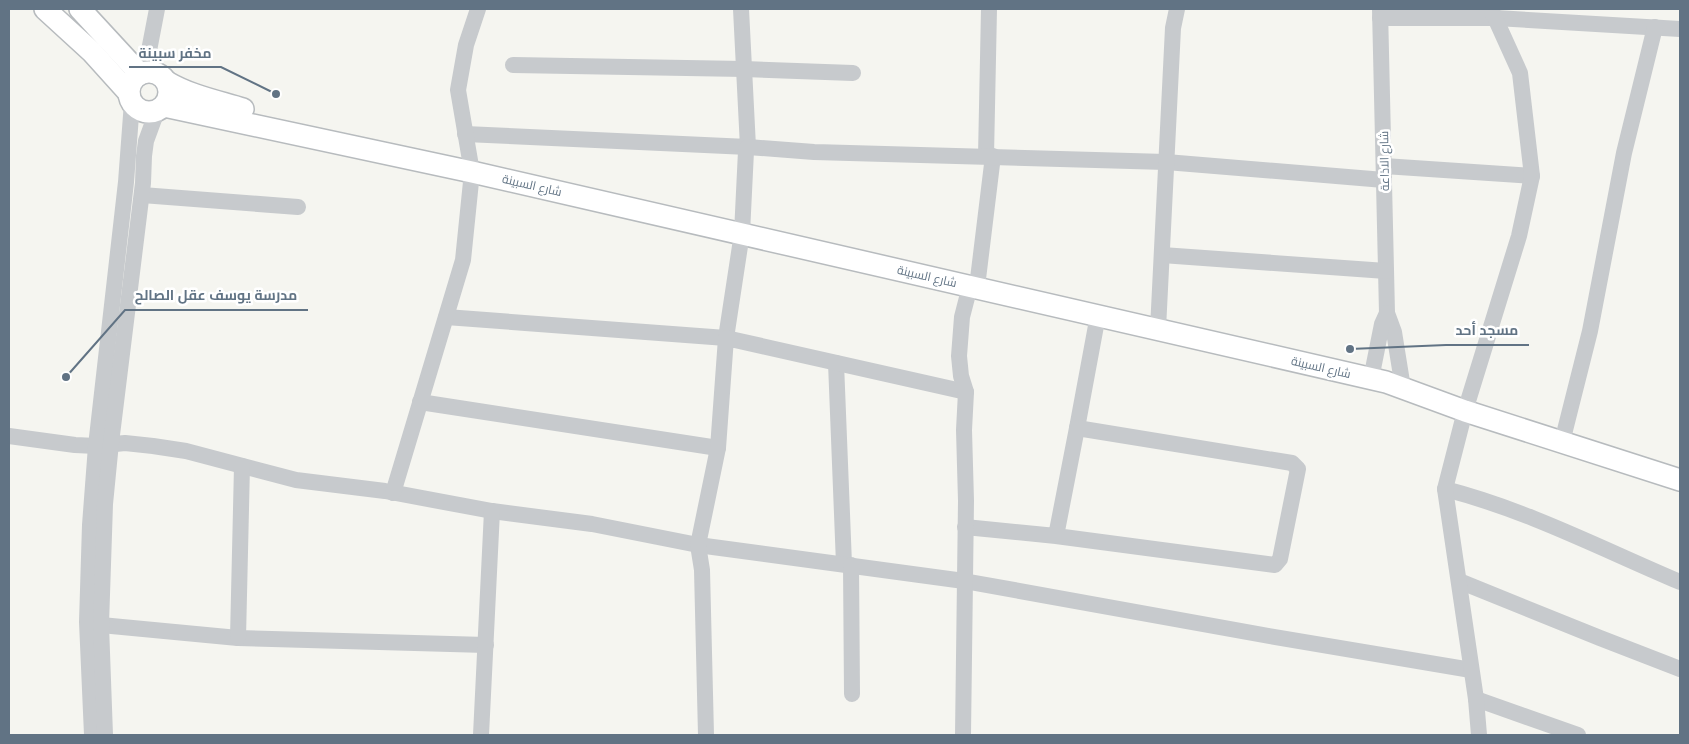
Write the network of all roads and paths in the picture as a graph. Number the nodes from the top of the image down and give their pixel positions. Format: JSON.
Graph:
{"nodes":[{"id":1,"x":45,"y":9,"type":"edge"},
{"id":2,"x":80,"y":9,"type":"edge"},
{"id":3,"x":157,"y":9,"type":"edge"},
{"id":4,"x":478,"y":9,"type":"edge"},
{"id":5,"x":741,"y":9,"type":"edge"},
{"id":6,"x":989,"y":9,"type":"edge"},
{"id":7,"x":1177,"y":9,"type":"edge"},
{"id":8,"x":1380,"y":13,"type":"edge"},
{"id":9,"x":1493,"y":14,"type":"edge"},
{"id":10,"x":1573,"y":16,"type":"edge"},
{"id":11,"x":1655,"y":27,"type":"junction"},
{"id":12,"x":1680,"y":28,"type":"edge"},
{"id":13,"x":513,"y":65,"type":"dead end"},
{"id":14,"x":744,"y":69,"type":"junction"},
{"id":15,"x":853,"y":73,"type":"dead end"},
{"id":16,"x":152,"y":76,"type":"junction"},
{"id":17,"x":131,"y":98,"type":"junction"},
{"id":18,"x":160,"y":108,"type":"junction"},
{"id":19,"x":465,"y":134,"type":"junction"},
{"id":20,"x":748,"y":147,"type":"junction"},
{"id":21,"x":389,"y":154,"type":"junction"},
{"id":22,"x":989,"y":156,"type":"junction"},
{"id":23,"x":1166,"y":162,"type":"junction"},
{"id":24,"x":472,"y":172,"type":"junction"},
{"id":25,"x":1384,"y":173,"type":"junction"},
{"id":26,"x":1532,"y":176,"type":"junction"},
{"id":27,"x":142,"y":195,"type":"junction"},
{"id":28,"x":298,"y":207,"type":"dead end"},
{"id":29,"x":742,"y":233,"type":"junction"},
{"id":30,"x":1162,"y":256,"type":"junction"},
{"id":31,"x":1386,"y":272,"type":"junction"},
{"id":32,"x":973,"y":287,"type":"junction"},
{"id":33,"x":1387,"y":313,"type":"junction"},
{"id":34,"x":1098,"y":315,"type":"junction"},
{"id":35,"x":446,"y":317,"type":"junction"},
{"id":36,"x":1158,"y":329,"type":"junction"},
{"id":37,"x":726,"y":338,"type":"junction"},
{"id":38,"x":836,"y":363,"type":"junction"},
{"id":39,"x":1371,"y":379,"type":"junction"},
{"id":40,"x":1403,"y":388,"type":"junction"},
{"id":41,"x":966,"y":392,"type":"junction"},
{"id":42,"x":420,"y":402,"type":"junction"},
{"id":43,"x":1465,"y":411,"type":"junction"},
{"id":44,"x":1077,"y":428,"type":"junction"},
{"id":45,"x":9,"y":436,"type":"edge"},
{"id":46,"x":1562,"y":442,"type":"junction"},
{"id":47,"x":103,"y":444,"type":"junction"},
{"id":48,"x":718,"y":448,"type":"junction"},
{"id":49,"x":242,"y":466,"type":"junction"},
{"id":50,"x":1680,"y":480,"type":"edge"},
{"id":51,"x":1445,"y":489,"type":"junction"},
{"id":52,"x":393,"y":493,"type":"junction"},
{"id":53,"x":492,"y":511,"type":"junction"},
{"id":54,"x":965,"y":527,"type":"junction"},
{"id":55,"x":1056,"y":536,"type":"junction"},
{"id":56,"x":698,"y":544,"type":"junction"},
{"id":57,"x":848,"y":565,"type":"junction"},
{"id":58,"x":964,"y":580,"type":"junction"},
{"id":59,"x":1460,"y":581,"type":"junction"},
{"id":60,"x":1680,"y":582,"type":"edge"},
{"id":61,"x":101,"y":625,"type":"junction"},
{"id":62,"x":238,"y":638,"type":"junction"},
{"id":63,"x":486,"y":646,"type":"junction"},
{"id":64,"x":1680,"y":669,"type":"edge"},
{"id":65,"x":1471,"y":670,"type":"junction"},
{"id":66,"x":852,"y":694,"type":"dead end"},
{"id":67,"x":1476,"y":699,"type":"junction"},
{"id":68,"x":92,"y":735,"type":"edge"},
{"id":69,"x":105,"y":735,"type":"edge"},
{"id":70,"x":481,"y":735,"type":"edge"},
{"id":71,"x":706,"y":735,"type":"edge"},
{"id":72,"x":962,"y":735,"type":"edge"},
{"id":73,"x":1479,"y":735,"type":"edge"},
{"id":74,"x":1578,"y":735,"type":"edge"}],
"edges":[{"from":1,"to":17,"type":"main road"},
{"from":2,"to":16,"type":"main road"},
{"from":3,"to":16,"type":"street"},
{"from":4,"to":19,"type":"street"},
{"from":5,"to":14,"type":"street"},
{"from":6,"to":22,"type":"street"},
{"from":7,"to":23,"type":"street"},
{"from":8,"to":9,"type":"street"},
{"from":8,"to":25,"type":"street","name":"شارع الاذاعة"},
{"from":9,"to":10,"type":"street"},
{"from":9,"to":26,"type":"street"},
{"from":10,"to":11,"type":"street"},
{"from":11,"to":12,"type":"street"},
{"from":11,"to":46,"type":"street"},
{"from":13,"to":14,"type":"street"},
{"from":14,"to":15,"type":"street"},
{"from":14,"to":20,"type":"street"},
{"from":16,"to":17,"type":"main road"},
{"from":16,"to":18,"type":"main road"},
{"from":16,"to":21,"type":"main road"},
{"from":17,"to":18,"type":"main road"},
{"from":17,"to":47,"type":"street"},
{"from":18,"to":21,"type":"main road","name":"شارع السبينة"},
{"from":18,"to":27,"type":"street"},
{"from":19,"to":20,"type":"street"},
{"from":19,"to":24,"type":"street"},
{"from":20,"to":22,"type":"street"},
{"from":20,"to":29,"type":"street"},
{"from":21,"to":24,"type":"main road","name":"شارع السبينة"},
{"from":22,"to":23,"type":"street"},
{"from":22,"to":32,"type":"street"},
{"from":23,"to":25,"type":"street"},
{"from":23,"to":30,"type":"street"},
{"from":24,"to":29,"type":"main road","name":"شارع السبينة"},
{"from":24,"to":35,"type":"street"},
{"from":25,"to":26,"type":"street"},
{"from":25,"to":31,"type":"street","name":"شارع الاذاعة"},
{"from":26,"to":43,"type":"street"},
{"from":27,"to":28,"type":"street"},
{"from":27,"to":47,"type":"street"},
{"from":29,"to":32,"type":"main road","name":"شارع السبينة"},
{"from":29,"to":37,"type":"street"},
{"from":30,"to":31,"type":"street"},
{"from":30,"to":36,"type":"street"},
{"from":31,"to":33,"type":"street","name":"شارع الاذاعة"},
{"from":32,"to":34,"type":"main road","name":"شارع السبينة"},
{"from":32,"to":41,"type":"street"},
{"from":33,"to":39,"type":"street","name":"شارع الاذاعة"},
{"from":33,"to":40,"type":"street","name":"شارع الاذاعة"},
{"from":34,"to":36,"type":"main road","name":"شارع السبينة"},
{"from":34,"to":44,"type":"street"},
{"from":35,"to":37,"type":"street"},
{"from":35,"to":42,"type":"street"},
{"from":36,"to":39,"type":"main road","name":"شارع السبينة"},
{"from":37,"to":38,"type":"street"},
{"from":37,"to":48,"type":"street"},
{"from":38,"to":41,"type":"street"},
{"from":38,"to":57,"type":"street"},
{"from":39,"to":40,"type":"main road","name":"شارع السبينة"},
{"from":40,"to":43,"type":"main road","name":"شارع السبينة"},
{"from":41,"to":54,"type":"street"},
{"from":42,"to":48,"type":"street"},
{"from":42,"to":52,"type":"street"},
{"from":43,"to":46,"type":"main road","name":"شارع السبينة"},
{"from":43,"to":51,"type":"street"},
{"from":44,"to":55,"type":"street"},
{"from":44,"to":55,"type":"street"},
{"from":45,"to":47,"type":"street"},
{"from":46,"to":50,"type":"main road","name":"شارع السبينة"},
{"from":47,"to":49,"type":"street"},
{"from":47,"to":61,"type":"street"},
{"from":47,"to":68,"type":"street"},
{"from":48,"to":56,"type":"street"},
{"from":49,"to":52,"type":"street"},
{"from":49,"to":62,"type":"street"},
{"from":51,"to":59,"type":"street"},
{"from":51,"to":60,"type":"street"},
{"from":52,"to":53,"type":"street"},
{"from":53,"to":56,"type":"street"},
{"from":53,"to":63,"type":"street"},
{"from":54,"to":55,"type":"street"},
{"from":54,"to":58,"type":"street"},
{"from":56,"to":57,"type":"street"},
{"from":56,"to":71,"type":"street"},
{"from":57,"to":58,"type":"street"},
{"from":57,"to":66,"type":"street"},
{"from":58,"to":65,"type":"street"},
{"from":58,"to":72,"type":"street"},
{"from":59,"to":64,"type":"street"},
{"from":59,"to":65,"type":"street"},
{"from":61,"to":62,"type":"street"},
{"from":61,"to":69,"type":"street"},
{"from":62,"to":63,"type":"street"},
{"from":63,"to":70,"type":"street"},
{"from":65,"to":67,"type":"street"},
{"from":67,"to":73,"type":"street"},
{"from":67,"to":74,"type":"street"}]}
